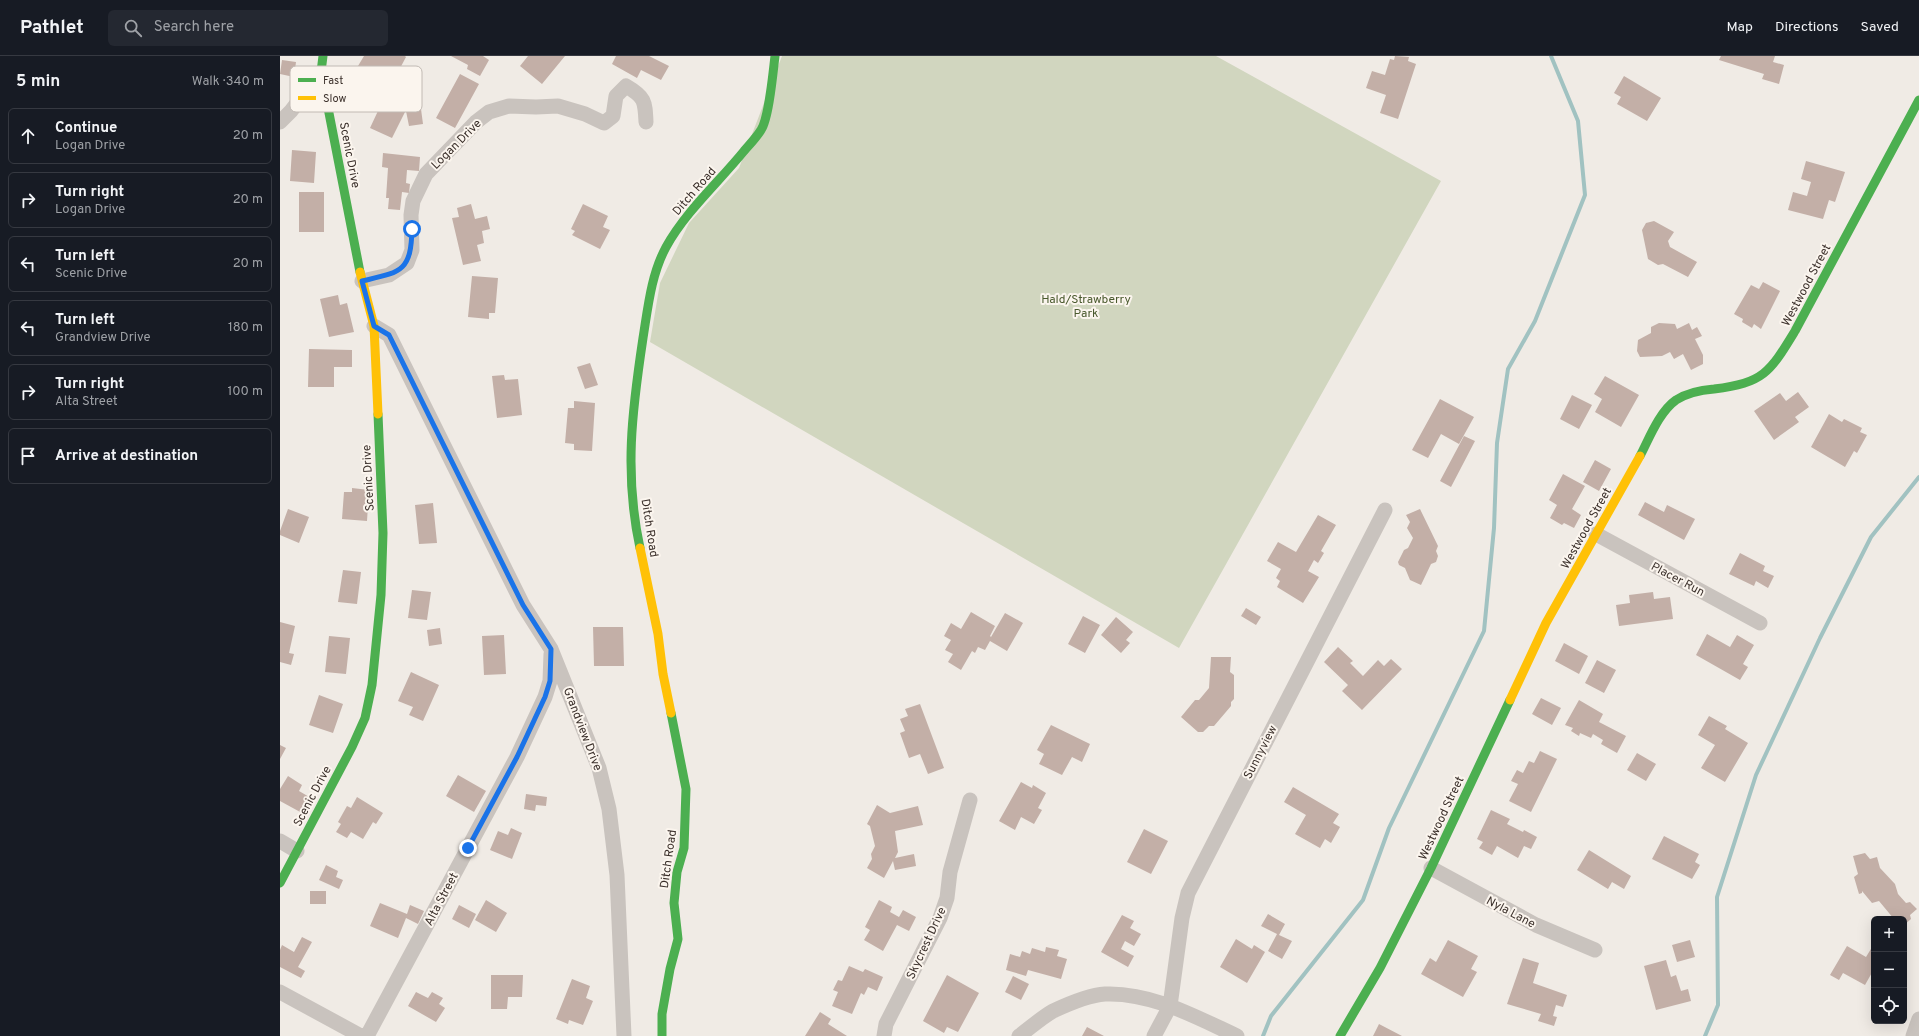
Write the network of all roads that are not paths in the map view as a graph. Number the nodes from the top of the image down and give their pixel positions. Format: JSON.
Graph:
{"nodes":[{"id":1,"x":323,"y":56,"type":"edge"},
{"id":2,"x":775,"y":56,"type":"edge"},
{"id":3,"x":322,"y":66,"type":"edge"},
{"id":4,"x":1919,"y":100,"type":"edge"},
{"id":5,"x":290,"y":112,"type":"edge"},
{"id":6,"x":329,"y":112,"type":"edge"},
{"id":7,"x":280,"y":122,"type":"edge"},
{"id":8,"x":646,"y":122,"type":"dead end"},
{"id":9,"x":362,"y":281,"type":"junction"},
{"id":10,"x":374,"y":326,"type":"junction"},
{"id":11,"x":1385,"y":510,"type":"dead end"},
{"id":12,"x":1596,"y":534,"type":"junction"},
{"id":13,"x":1760,"y":623,"type":"dead end"},
{"id":14,"x":551,"y":649,"type":"junction"},
{"id":15,"x":970,"y":800,"type":"dead end"},
{"id":16,"x":280,"y":841,"type":"edge"},
{"id":17,"x":297,"y":851,"type":"junction"},
{"id":18,"x":1430,"y":868,"type":"junction"},
{"id":19,"x":280,"y":882,"type":"edge"},
{"id":20,"x":1595,"y":950,"type":"dead end"},
{"id":21,"x":280,"y":992,"type":"edge"},
{"id":22,"x":1170,"y":1006,"type":"junction"},
{"id":23,"x":1919,"y":1019,"type":"edge"},
{"id":24,"x":361,"y":1036,"type":"edge"},
{"id":25,"x":367,"y":1036,"type":"edge"},
{"id":26,"x":624,"y":1036,"type":"edge"},
{"id":27,"x":662,"y":1036,"type":"edge"},
{"id":28,"x":884,"y":1036,"type":"edge"},
{"id":29,"x":1019,"y":1036,"type":"edge"},
{"id":30,"x":1154,"y":1036,"type":"edge"},
{"id":31,"x":1237,"y":1036,"type":"edge"},
{"id":32,"x":1340,"y":1036,"type":"edge"},
{"id":33,"x":1912,"y":1036,"type":"edge"}],
"edges":[{"from":1,"to":3,"type":"street","name":"Scenic Drive"},
{"from":2,"to":27,"type":"street","name":"Ditch Road"},
{"from":4,"to":12,"type":"street","name":"Westwood Street"},
{"from":5,"to":7,"type":"street"},
{"from":6,"to":9,"type":"street","name":"Scenic Drive"},
{"from":8,"to":9,"type":"street","name":"Logan Drive"},
{"from":9,"to":10,"type":"street","name":"Scenic Drive"},
{"from":10,"to":14,"type":"street","name":"Grandview Drive"},
{"from":10,"to":17,"type":"street","name":"Scenic Drive"},
{"from":11,"to":22,"type":"street","name":"Sunnyview"},
{"from":12,"to":13,"type":"street","name":"Placer Run"},
{"from":12,"to":18,"type":"street","name":"Westwood Street"},
{"from":14,"to":25,"type":"street","name":"Alta Street"},
{"from":14,"to":26,"type":"street","name":"Grandview Drive"},
{"from":15,"to":28,"type":"street","name":"Skycrest Drive"},
{"from":16,"to":17,"type":"street"},
{"from":17,"to":19,"type":"street","name":"Scenic Drive"},
{"from":18,"to":20,"type":"street","name":"Nyla Lane"},
{"from":18,"to":32,"type":"street","name":"Westwood Street"},
{"from":21,"to":24,"type":"street"},
{"from":22,"to":29,"type":"street"},
{"from":22,"to":30,"type":"street"},
{"from":22,"to":31,"type":"street"},
{"from":23,"to":33,"type":"street"}]}
